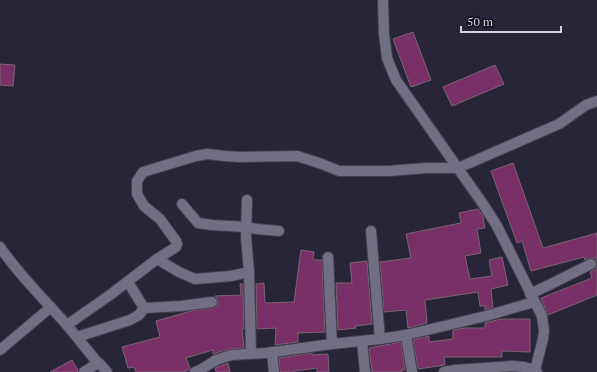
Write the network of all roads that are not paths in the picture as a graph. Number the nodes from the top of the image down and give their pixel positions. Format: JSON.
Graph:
{"nodes":[{"id":1,"x":383,"y":0,"type":"edge"},
{"id":2,"x":597,"y":101,"type":"edge"},
{"id":3,"x":458,"y":168,"type":"junction"},
{"id":4,"x":247,"y":200,"type":"dead end"},
{"id":5,"x":182,"y":204,"type":"dead end"},
{"id":6,"x":246,"y":227,"type":"junction"},
{"id":7,"x":279,"y":231,"type":"dead end"},
{"id":8,"x":371,"y":231,"type":"dead end"},
{"id":9,"x":0,"y":247,"type":"edge"},
{"id":10,"x":328,"y":257,"type":"dead end"},
{"id":11,"x":157,"y":259,"type":"junction"},
{"id":12,"x":591,"y":264,"type":"dead end"},
{"id":13,"x":249,"y":272,"type":"junction"},
{"id":14,"x":128,"y":282,"type":"junction"},
{"id":15,"x":532,"y":298,"type":"junction"},
{"id":16,"x":212,"y":302,"type":"dead end"},
{"id":17,"x":51,"y":307,"type":"junction"},
{"id":18,"x":144,"y":308,"type":"junction"},
{"id":19,"x":67,"y":325,"type":"junction"},
{"id":20,"x":406,"y":335,"type":"junction"},
{"id":21,"x":77,"y":337,"type":"junction"},
{"id":22,"x":380,"y":339,"type":"junction"},
{"id":23,"x":362,"y":340,"type":"junction"},
{"id":24,"x":332,"y":344,"type":"junction"},
{"id":25,"x":0,"y":350,"type":"edge"},
{"id":26,"x":272,"y":352,"type":"junction"},
{"id":27,"x":251,"y":354,"type":"junction"},
{"id":28,"x":98,"y":363,"type":"junction"},
{"id":29,"x":209,"y":369,"type":"edge"},
{"id":30,"x":532,"y":370,"type":"edge"},
{"id":31,"x":84,"y":372,"type":"edge"},
{"id":32,"x":107,"y":372,"type":"edge"},
{"id":33,"x":195,"y":372,"type":"edge"},
{"id":34,"x":274,"y":372,"type":"edge"},
{"id":35,"x":365,"y":372,"type":"edge"},
{"id":36,"x":412,"y":372,"type":"edge"},
{"id":37,"x":444,"y":372,"type":"edge"}],
"edges":[{"from":1,"to":3,"type":"street"},
{"from":2,"to":3,"type":"street"},
{"from":3,"to":11,"type":"street"},
{"from":3,"to":15,"type":"street"},
{"from":4,"to":6,"type":"street"},
{"from":5,"to":6,"type":"street"},
{"from":6,"to":7,"type":"street"},
{"from":6,"to":13,"type":"street"},
{"from":8,"to":22,"type":"street"},
{"from":9,"to":17,"type":"street"},
{"from":10,"to":24,"type":"street"},
{"from":11,"to":13,"type":"street"},
{"from":11,"to":14,"type":"street"},
{"from":12,"to":15,"type":"street"},
{"from":13,"to":27,"type":"street"},
{"from":14,"to":18,"type":"street"},
{"from":14,"to":19,"type":"street"},
{"from":15,"to":20,"type":"street"},
{"from":15,"to":30,"type":"street"},
{"from":16,"to":18,"type":"street"},
{"from":17,"to":19,"type":"street"},
{"from":17,"to":25,"type":"street"},
{"from":18,"to":21,"type":"street"},
{"from":19,"to":21,"type":"street"},
{"from":20,"to":22,"type":"street"},
{"from":20,"to":36,"type":"street"},
{"from":21,"to":28,"type":"street"},
{"from":22,"to":23,"type":"street"},
{"from":23,"to":24,"type":"street"},
{"from":23,"to":35,"type":"street"},
{"from":24,"to":26,"type":"street"},
{"from":26,"to":27,"type":"street"},
{"from":26,"to":34,"type":"street"},
{"from":27,"to":29,"type":"street"},
{"from":28,"to":31,"type":"street"},
{"from":28,"to":32,"type":"street"},
{"from":29,"to":33,"type":"street"},
{"from":30,"to":37,"type":"street"}]}
